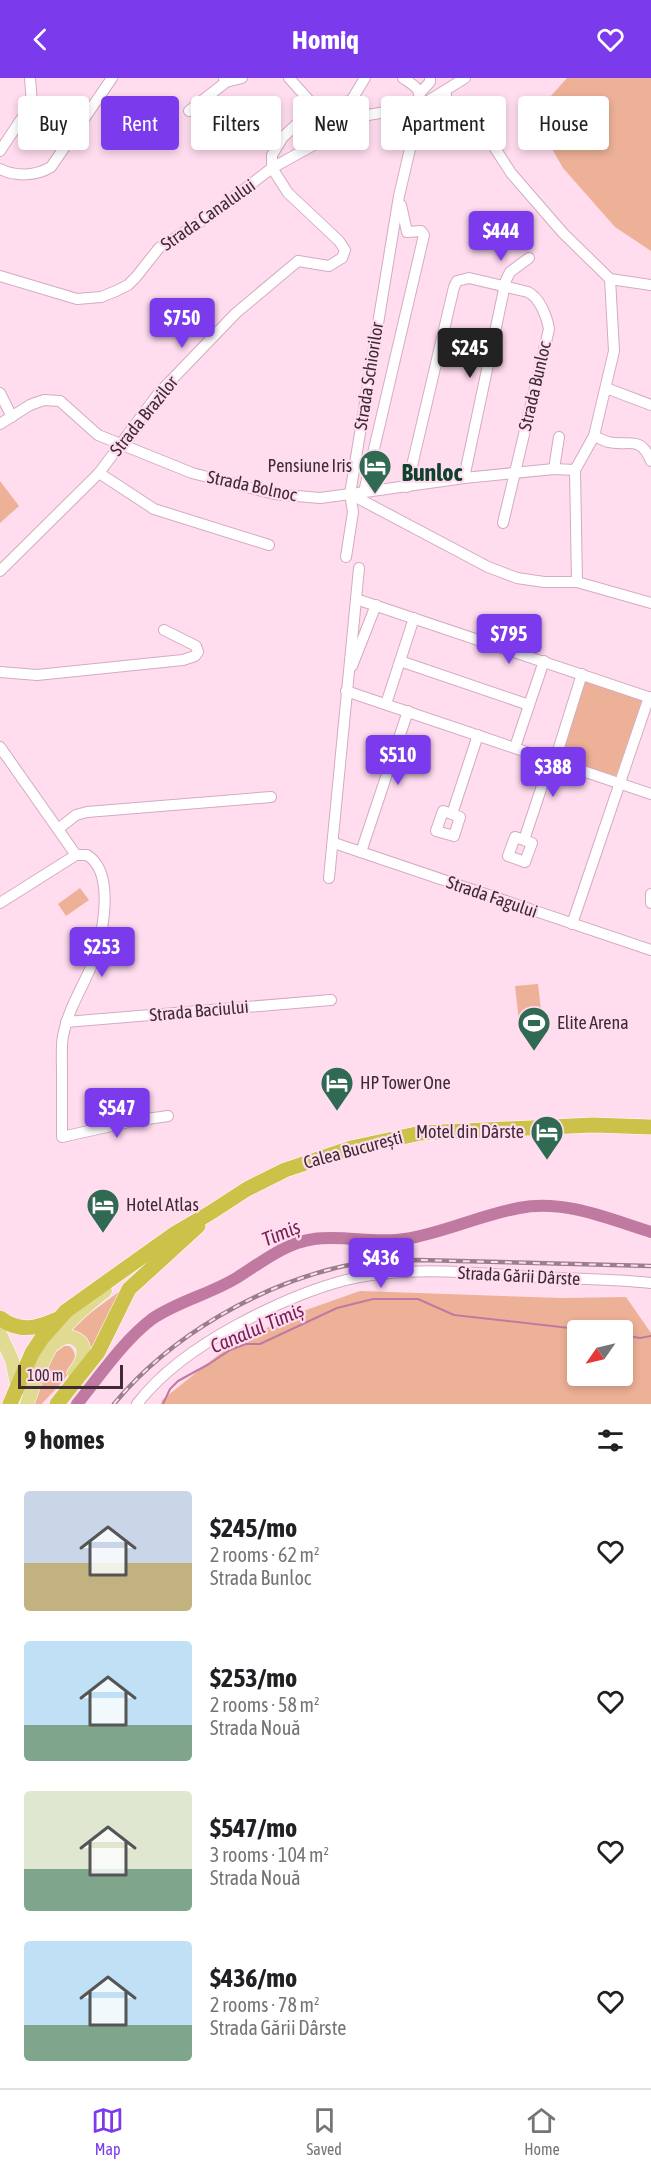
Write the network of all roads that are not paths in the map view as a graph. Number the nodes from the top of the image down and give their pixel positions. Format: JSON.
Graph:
{"nodes":[{"id":1,"x":30,"y":78,"type":"edge"},
{"id":2,"x":112,"y":78,"type":"edge"},
{"id":3,"x":242,"y":78,"type":"edge"},
{"id":4,"x":289,"y":78,"type":"edge"},
{"id":5,"x":365,"y":78,"type":"edge"},
{"id":6,"x":403,"y":78,"type":"edge"},
{"id":7,"x":430,"y":78,"type":"edge"},
{"id":8,"x":465,"y":78,"type":"edge"},
{"id":9,"x":225,"y":80,"type":"edge"},
{"id":10,"x":445,"y":91,"type":"junction"},
{"id":11,"x":420,"y":93,"type":"joint"},
{"id":12,"x":305,"y":96,"type":"edge"},
{"id":13,"x":354,"y":96,"type":"edge"},
{"id":14,"x":437,"y":96,"type":"edge"},
{"id":15,"x":446,"y":96,"type":"edge"},
{"id":16,"x":189,"y":111,"type":"dead end"},
{"id":17,"x":293,"y":128,"type":"edge"},
{"id":18,"x":305,"y":150,"type":"edge"},
{"id":19,"x":410,"y":150,"type":"edge"},
{"id":20,"x":496,"y":150,"type":"edge"},
{"id":21,"x":0,"y":151,"type":"edge"},
{"id":22,"x":272,"y":168,"type":"junction"},
{"id":23,"x":1,"y":172,"type":"edge"},
{"id":24,"x":399,"y":196,"type":"junction"},
{"id":25,"x":529,"y":258,"type":"dead end"},
{"id":26,"x":0,"y":276,"type":"edge"},
{"id":27,"x":610,"y":279,"type":"junction"},
{"id":28,"x":651,"y":285,"type":"edge"},
{"id":29,"x":505,"y":286,"type":"junction"},
{"id":30,"x":606,"y":388,"type":"junction"},
{"id":31,"x":0,"y":393,"type":"edge"},
{"id":32,"x":651,"y":405,"type":"edge"},
{"id":33,"x":12,"y":417,"type":"junction"},
{"id":34,"x":0,"y":424,"type":"edge"},
{"id":35,"x":594,"y":436,"type":"junction"},
{"id":36,"x":559,"y":437,"type":"dead end"},
{"id":37,"x":121,"y":445,"type":"junction"},
{"id":38,"x":651,"y":461,"type":"edge"},
{"id":39,"x":554,"y":469,"type":"junction"},
{"id":40,"x":575,"y":470,"type":"junction"},
{"id":41,"x":99,"y":473,"type":"junction"},
{"id":42,"x":513,"y":473,"type":"junction"},
{"id":43,"x":464,"y":478,"type":"junction"},
{"id":44,"x":407,"y":487,"type":"junction"},
{"id":45,"x":364,"y":492,"type":"junction"},
{"id":46,"x":350,"y":494,"type":"junction"},
{"id":47,"x":503,"y":523,"type":"dead end"},
{"id":48,"x":269,"y":545,"type":"dead end"},
{"id":49,"x":346,"y":557,"type":"dead end"},
{"id":50,"x":359,"y":568,"type":"dead end"},
{"id":51,"x":0,"y":571,"type":"edge"},
{"id":52,"x":577,"y":582,"type":"junction"},
{"id":53,"x":356,"y":598,"type":"junction"},
{"id":54,"x":651,"y":603,"type":"edge"},
{"id":55,"x":376,"y":605,"type":"junction"},
{"id":56,"x":414,"y":618,"type":"junction"},
{"id":57,"x":164,"y":630,"type":"dead end"},
{"id":58,"x":400,"y":661,"type":"junction"},
{"id":59,"x":544,"y":661,"type":"junction"},
{"id":60,"x":0,"y":672,"type":"edge"},
{"id":61,"x":582,"y":674,"type":"junction"},
{"id":62,"x":348,"y":676,"type":"junction"},
{"id":63,"x":346,"y":691,"type":"junction"},
{"id":64,"x":650,"y":698,"type":"edge"},
{"id":65,"x":386,"y":704,"type":"junction"},
{"id":66,"x":529,"y":705,"type":"junction"},
{"id":67,"x":408,"y":711,"type":"junction"},
{"id":68,"x":478,"y":735,"type":"junction"},
{"id":69,"x":0,"y":747,"type":"edge"},
{"id":70,"x":515,"y":747,"type":"junction"},
{"id":71,"x":553,"y":760,"type":"junction"},
{"id":72,"x":620,"y":783,"type":"junction"},
{"id":73,"x":651,"y":794,"type":"edge"},
{"id":74,"x":271,"y":797,"type":"dead end"},
{"id":75,"x":452,"y":814,"type":"dead end"},
{"id":76,"x":58,"y":829,"type":"junction"},
{"id":77,"x":524,"y":840,"type":"dead end"},
{"id":78,"x":334,"y":843,"type":"junction"},
{"id":79,"x":361,"y":852,"type":"junction"},
{"id":80,"x":76,"y":855,"type":"junction"},
{"id":81,"x":329,"y":878,"type":"dead end"},
{"id":82,"x":651,"y":894,"type":"edge"},
{"id":83,"x":0,"y":903,"type":"edge"},
{"id":84,"x":651,"y":903,"type":"edge"},
{"id":85,"x":572,"y":924,"type":"junction"},
{"id":86,"x":651,"y":950,"type":"edge"},
{"id":87,"x":331,"y":1000,"type":"dead end"},
{"id":88,"x":66,"y":1022,"type":"junction"},
{"id":89,"x":168,"y":1116,"type":"dead end"},
{"id":90,"x":651,"y":1127,"type":"edge"},
{"id":91,"x":210,"y":1213,"type":"junction"},
{"id":92,"x":651,"y":1286,"type":"edge"},
{"id":93,"x":0,"y":1318,"type":"edge"},
{"id":94,"x":58,"y":1319,"type":"junction"},
{"id":95,"x":0,"y":1334,"type":"edge"},
{"id":96,"x":50,"y":1345,"type":"junction"},
{"id":97,"x":18,"y":1388,"type":"junction"},
{"id":98,"x":10,"y":1404,"type":"edge"},
{"id":99,"x":16,"y":1404,"type":"edge"},
{"id":100,"x":27,"y":1404,"type":"edge"},
{"id":101,"x":48,"y":1404,"type":"edge"},
{"id":102,"x":57,"y":1404,"type":"edge"},
{"id":103,"x":137,"y":1404,"type":"edge"}],
"edges":[{"from":1,"to":21,"type":"street"},
{"from":2,"to":23,"type":"street"},
{"from":3,"to":9,"type":"street"},
{"from":4,"to":12,"type":"street"},
{"from":5,"to":13,"type":"street"},
{"from":6,"to":11,"type":"street"},
{"from":7,"to":11,"type":"street"},
{"from":8,"to":10,"type":"street"},
{"from":9,"to":16,"type":"street"},
{"from":10,"to":14,"type":"street"},
{"from":10,"to":15,"type":"street"},
{"from":17,"to":22,"type":"street"},
{"from":18,"to":22,"type":"street","name":"Strada Canalului"},
{"from":19,"to":24,"type":"street","name":"Strada Schiorilor"},
{"from":20,"to":27,"type":"street"},
{"from":22,"to":26,"type":"street","name":"Strada Canalului"},
{"from":22,"to":37,"type":"street","name":"Strada Brazilor"},
{"from":24,"to":45,"type":"street","name":"Strada Schiorilor"},
{"from":24,"to":46,"type":"street","name":"Strada Schiorilor"},
{"from":25,"to":29,"type":"street"},
{"from":27,"to":28,"type":"street"},
{"from":27,"to":30,"type":"street"},
{"from":29,"to":42,"type":"street","name":"Strada Bunloc"},
{"from":29,"to":43,"type":"street"},
{"from":29,"to":44,"type":"street","name":"Strada Bunloc"},
{"from":30,"to":32,"type":"street"},
{"from":30,"to":35,"type":"street"},
{"from":31,"to":33,"type":"street"},
{"from":33,"to":34,"type":"street","name":"Strada Bolnoc"},
{"from":33,"to":37,"type":"street","name":"Strada Bolnoc"},
{"from":35,"to":38,"type":"street"},
{"from":35,"to":40,"type":"street"},
{"from":36,"to":39,"type":"street"},
{"from":37,"to":41,"type":"street","name":"Strada Brazilor"},
{"from":37,"to":46,"type":"street","name":"Strada Bolnoc"},
{"from":39,"to":40,"type":"street"},
{"from":39,"to":42,"type":"street"},
{"from":40,"to":52,"type":"street"},
{"from":41,"to":48,"type":"street"},
{"from":41,"to":51,"type":"street","name":"Strada Brazilor"},
{"from":42,"to":43,"type":"street"},
{"from":42,"to":47,"type":"street","name":"Strada Bunloc"},
{"from":43,"to":44,"type":"street"},
{"from":44,"to":45,"type":"street"},
{"from":45,"to":46,"type":"street"},
{"from":46,"to":49,"type":"street","name":"Strada Schiorilor"},
{"from":46,"to":52,"type":"street"},
{"from":50,"to":53,"type":"street"},
{"from":52,"to":54,"type":"street"},
{"from":53,"to":55,"type":"street"},
{"from":53,"to":62,"type":"street"},
{"from":55,"to":56,"type":"street"},
{"from":55,"to":62,"type":"street"},
{"from":56,"to":58,"type":"street"},
{"from":56,"to":59,"type":"street"},
{"from":57,"to":60,"type":"street"},
{"from":58,"to":65,"type":"street"},
{"from":58,"to":66,"type":"street"},
{"from":59,"to":61,"type":"street"},
{"from":59,"to":66,"type":"street"},
{"from":61,"to":64,"type":"street"},
{"from":61,"to":71,"type":"street"},
{"from":62,"to":63,"type":"street"},
{"from":63,"to":65,"type":"street"},
{"from":63,"to":78,"type":"street"},
{"from":64,"to":72,"type":"street"},
{"from":65,"to":67,"type":"street"},
{"from":66,"to":70,"type":"street"},
{"from":67,"to":68,"type":"street"},
{"from":67,"to":79,"type":"street"},
{"from":68,"to":70,"type":"street"},
{"from":68,"to":75,"type":"street"},
{"from":69,"to":76,"type":"street"},
{"from":70,"to":71,"type":"street"},
{"from":71,"to":72,"type":"street"},
{"from":71,"to":77,"type":"street"},
{"from":72,"to":73,"type":"street"},
{"from":72,"to":85,"type":"street"},
{"from":74,"to":76,"type":"street"},
{"from":76,"to":80,"type":"street"},
{"from":78,"to":79,"type":"street","name":"Strada Fagului"},
{"from":78,"to":81,"type":"street"},
{"from":79,"to":85,"type":"street","name":"Strada Fagului"},
{"from":80,"to":83,"type":"street"},
{"from":80,"to":88,"type":"street"},
{"from":82,"to":84,"type":"street"},
{"from":85,"to":86,"type":"street","name":"Strada Fagului"},
{"from":87,"to":88,"type":"street","name":"Strada Baciului"},
{"from":88,"to":89,"type":"street"},
{"from":90,"to":91,"type":"highway","name":"Calea București"},
{"from":91,"to":94,"type":"highway","name":"Calea București"},
{"from":91,"to":96,"type":"main road","name":"Calea București"},
{"from":91,"to":102,"type":"highway"},
{"from":92,"to":103,"type":"street","name":"Strada Gării Dârste"},
{"from":93,"to":94,"type":"highway"},
{"from":94,"to":97,"type":"highway","name":"Calea București"},
{"from":95,"to":97,"type":"main road"},
{"from":96,"to":100,"type":"main road","name":"Calea București"},
{"from":96,"to":101,"type":"main road"},
{"from":97,"to":98,"type":"highway"},
{"from":97,"to":99,"type":"main road","name":"Calea București"}]}
